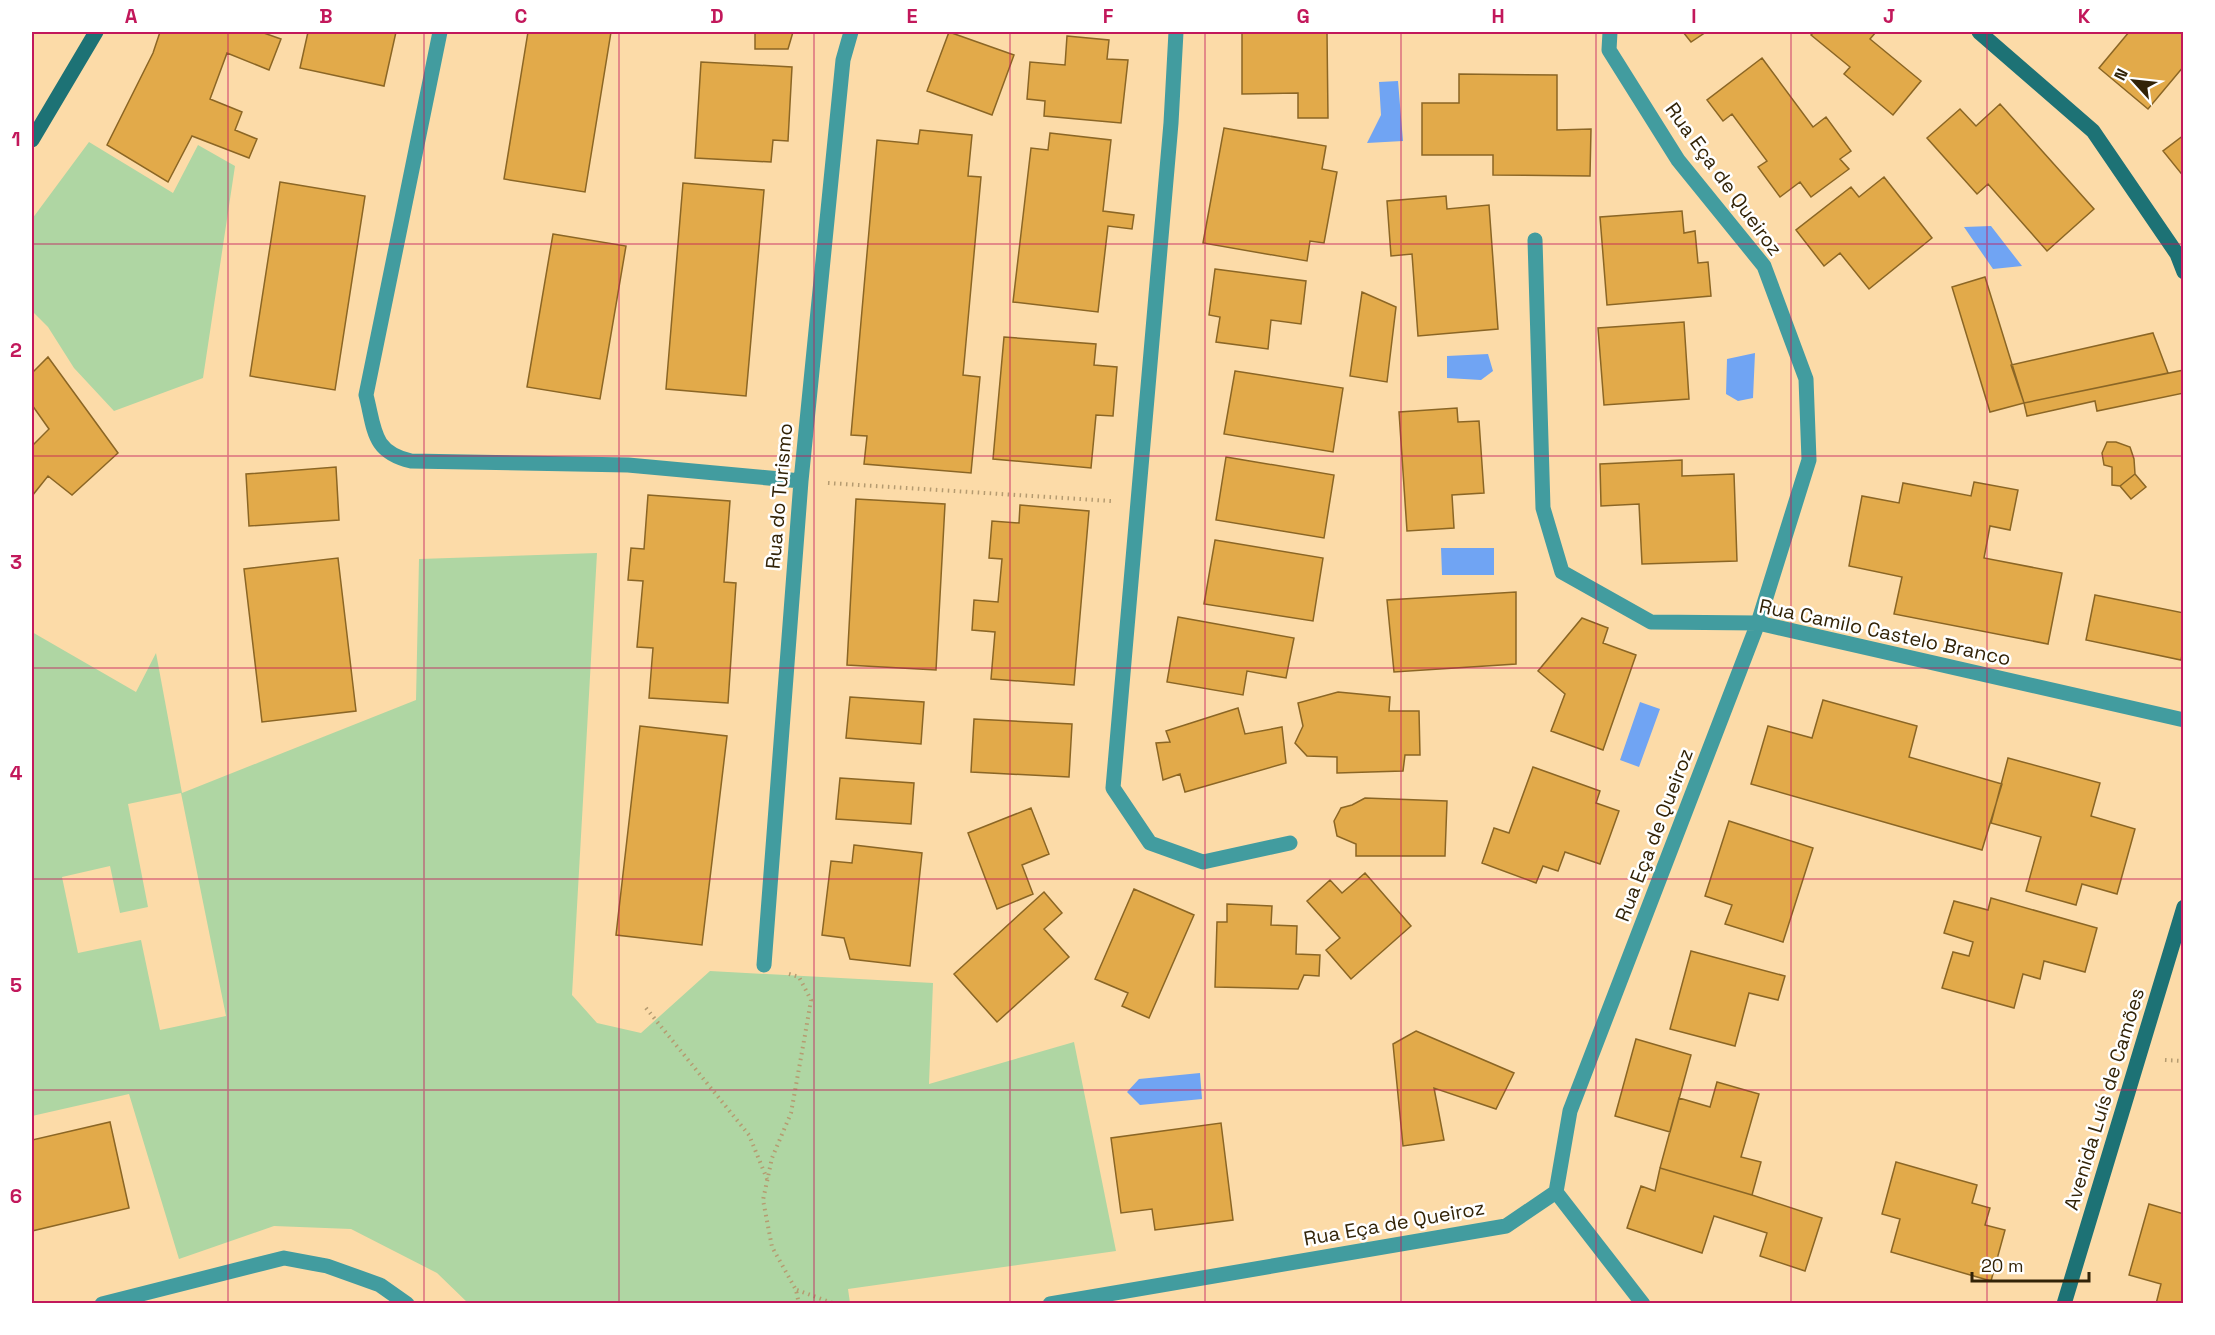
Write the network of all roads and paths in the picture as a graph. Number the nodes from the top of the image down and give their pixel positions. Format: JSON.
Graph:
{"nodes":[{"id":1,"x":96,"y":32,"type":"edge"},
{"id":2,"x":440,"y":32,"type":"edge"},
{"id":3,"x":851,"y":32,"type":"edge"},
{"id":4,"x":1176,"y":32,"type":"edge"},
{"id":5,"x":1610,"y":32,"type":"edge"},
{"id":6,"x":1979,"y":32,"type":"edge"},
{"id":7,"x":32,"y":140,"type":"edge"},
{"id":8,"x":1535,"y":240,"type":"dead end"},
{"id":9,"x":2184,"y":272,"type":"edge"},
{"id":10,"x":801,"y":481,"type":"junction"},
{"id":11,"x":1138,"y":503,"type":"junction"},
{"id":12,"x":1758,"y":623,"type":"junction"},
{"id":13,"x":2184,"y":720,"type":"edge"},
{"id":14,"x":1290,"y":843,"type":"dead end"},
{"id":15,"x":2184,"y":907,"type":"edge"},
{"id":16,"x":764,"y":965,"type":"joint"},
{"id":17,"x":645,"y":1008,"type":"dead end"},
{"id":18,"x":768,"y":1180,"type":"junction"},
{"id":19,"x":1556,"y":1192,"type":"junction"},
{"id":20,"x":796,"y":1290,"type":"junction"},
{"id":21,"x":102,"y":1304,"type":"edge"},
{"id":22,"x":407,"y":1304,"type":"edge"},
{"id":23,"x":800,"y":1304,"type":"edge"},
{"id":24,"x":835,"y":1304,"type":"edge"},
{"id":25,"x":1050,"y":1304,"type":"edge"},
{"id":26,"x":1643,"y":1304,"type":"edge"},
{"id":27,"x":2064,"y":1304,"type":"edge"}],
"edges":[{"from":1,"to":7,"type":"street"},
{"from":2,"to":10,"type":"street"},
{"from":3,"to":10,"type":"street","name":"Rua do Turismo"},
{"from":4,"to":11,"type":"street"},
{"from":5,"to":12,"type":"street","name":"Rua Eça de Queiroz"},
{"from":6,"to":9,"type":"street"},
{"from":8,"to":12,"type":"street","name":"Rua Camilo Castelo Branco"},
{"from":10,"to":11,"type":"path"},
{"from":10,"to":16,"type":"street","name":"Rua do Turismo"},
{"from":11,"to":14,"type":"street"},
{"from":12,"to":13,"type":"street","name":"Rua Camilo Castelo Branco"},
{"from":12,"to":19,"type":"street","name":"Rua Eça de Queiroz"},
{"from":15,"to":27,"type":"street","name":"Avenida Luís de Camões"},
{"from":16,"to":18,"type":"path"},
{"from":17,"to":18,"type":"path"},
{"from":18,"to":20,"type":"path"},
{"from":19,"to":25,"type":"street","name":"Rua Eça de Queiroz"},
{"from":19,"to":26,"type":"street"},
{"from":20,"to":23,"type":"path"},
{"from":20,"to":24,"type":"path"},
{"from":21,"to":22,"type":"street"}]}
